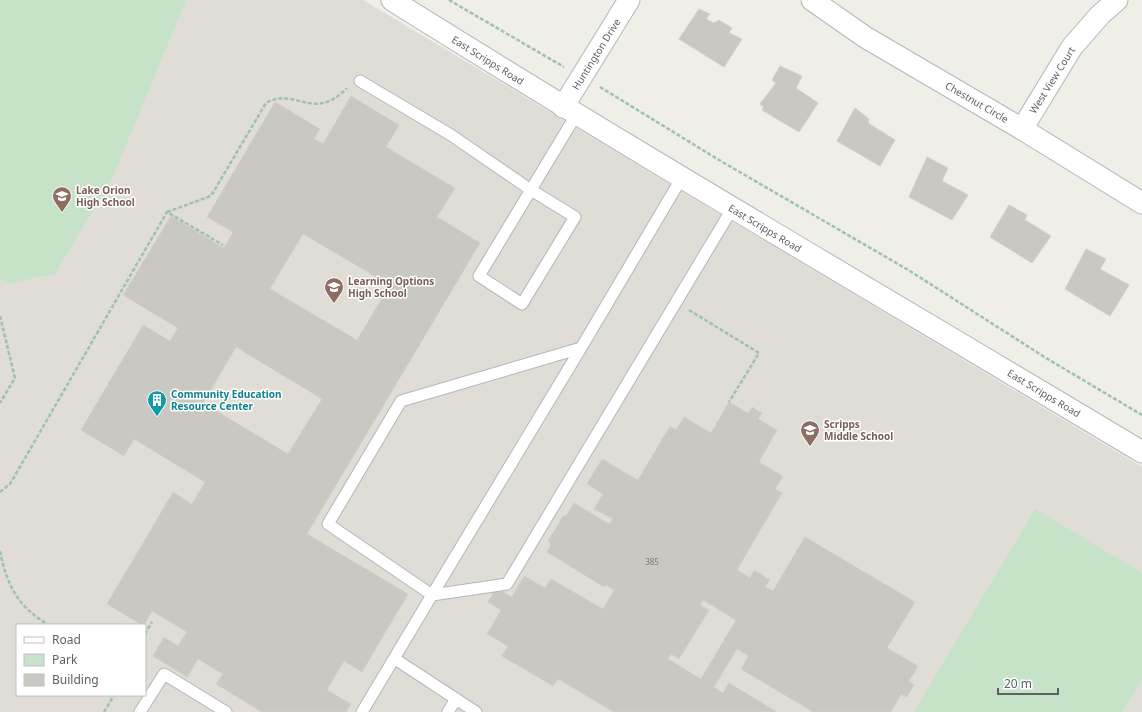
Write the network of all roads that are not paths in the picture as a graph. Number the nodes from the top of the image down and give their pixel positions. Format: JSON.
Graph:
{"nodes":[{"id":1,"x":392,"y":0,"type":"edge"},
{"id":2,"x":629,"y":0,"type":"edge"},
{"id":3,"x":812,"y":0,"type":"edge"},
{"id":4,"x":1118,"y":0,"type":"edge"},
{"id":5,"x":360,"y":81,"type":"road end"},
{"id":6,"x":569,"y":111,"type":"junction"},
{"id":7,"x":1022,"y":129,"type":"junction"},
{"id":8,"x":681,"y":179,"type":"junction"},
{"id":9,"x":531,"y":190,"type":"junction"},
{"id":10,"x":1142,"y":203,"type":"edge"},
{"id":11,"x":732,"y":209,"type":"junction"},
{"id":12,"x":581,"y":348,"type":"junction"},
{"id":13,"x":1142,"y":452,"type":"edge"},
{"id":14,"x":432,"y":595,"type":"junction"},
{"id":15,"x":395,"y":659,"type":"junction"},
{"id":16,"x":456,"y":699,"type":"junction"},
{"id":17,"x":219,"y":710,"type":"edge"},
{"id":18,"x":140,"y":712,"type":"edge"},
{"id":19,"x":362,"y":712,"type":"edge"},
{"id":20,"x":448,"y":712,"type":"edge"},
{"id":21,"x":476,"y":712,"type":"edge"}],
"edges":[{"from":1,"to":6,"type":"street","name":"East Scripps Road"},
{"from":2,"to":6,"type":"street","name":"Huntington Drive"},
{"from":3,"to":7,"type":"street","name":"Chestnut Circle"},
{"from":4,"to":7,"type":"street","name":"West View Court"},
{"from":5,"to":9,"type":"lane"},
{"from":6,"to":8,"type":"street","name":"East Scripps Road"},
{"from":6,"to":9,"type":"lane"},
{"from":7,"to":10,"type":"street","name":"Chestnut Circle"},
{"from":8,"to":11,"type":"street","name":"East Scripps Road"},
{"from":8,"to":12,"type":"lane"},
{"from":9,"to":9,"type":"lane"},
{"from":11,"to":13,"type":"street","name":"East Scripps Road"},
{"from":11,"to":14,"type":"lane"},
{"from":12,"to":14,"type":"lane"},
{"from":12,"to":14,"type":"lane"},
{"from":14,"to":15,"type":"lane"},
{"from":15,"to":16,"type":"lane"},
{"from":15,"to":19,"type":"lane"},
{"from":16,"to":20,"type":"lane"},
{"from":16,"to":21,"type":"lane"},
{"from":17,"to":18,"type":"lane"}]}
